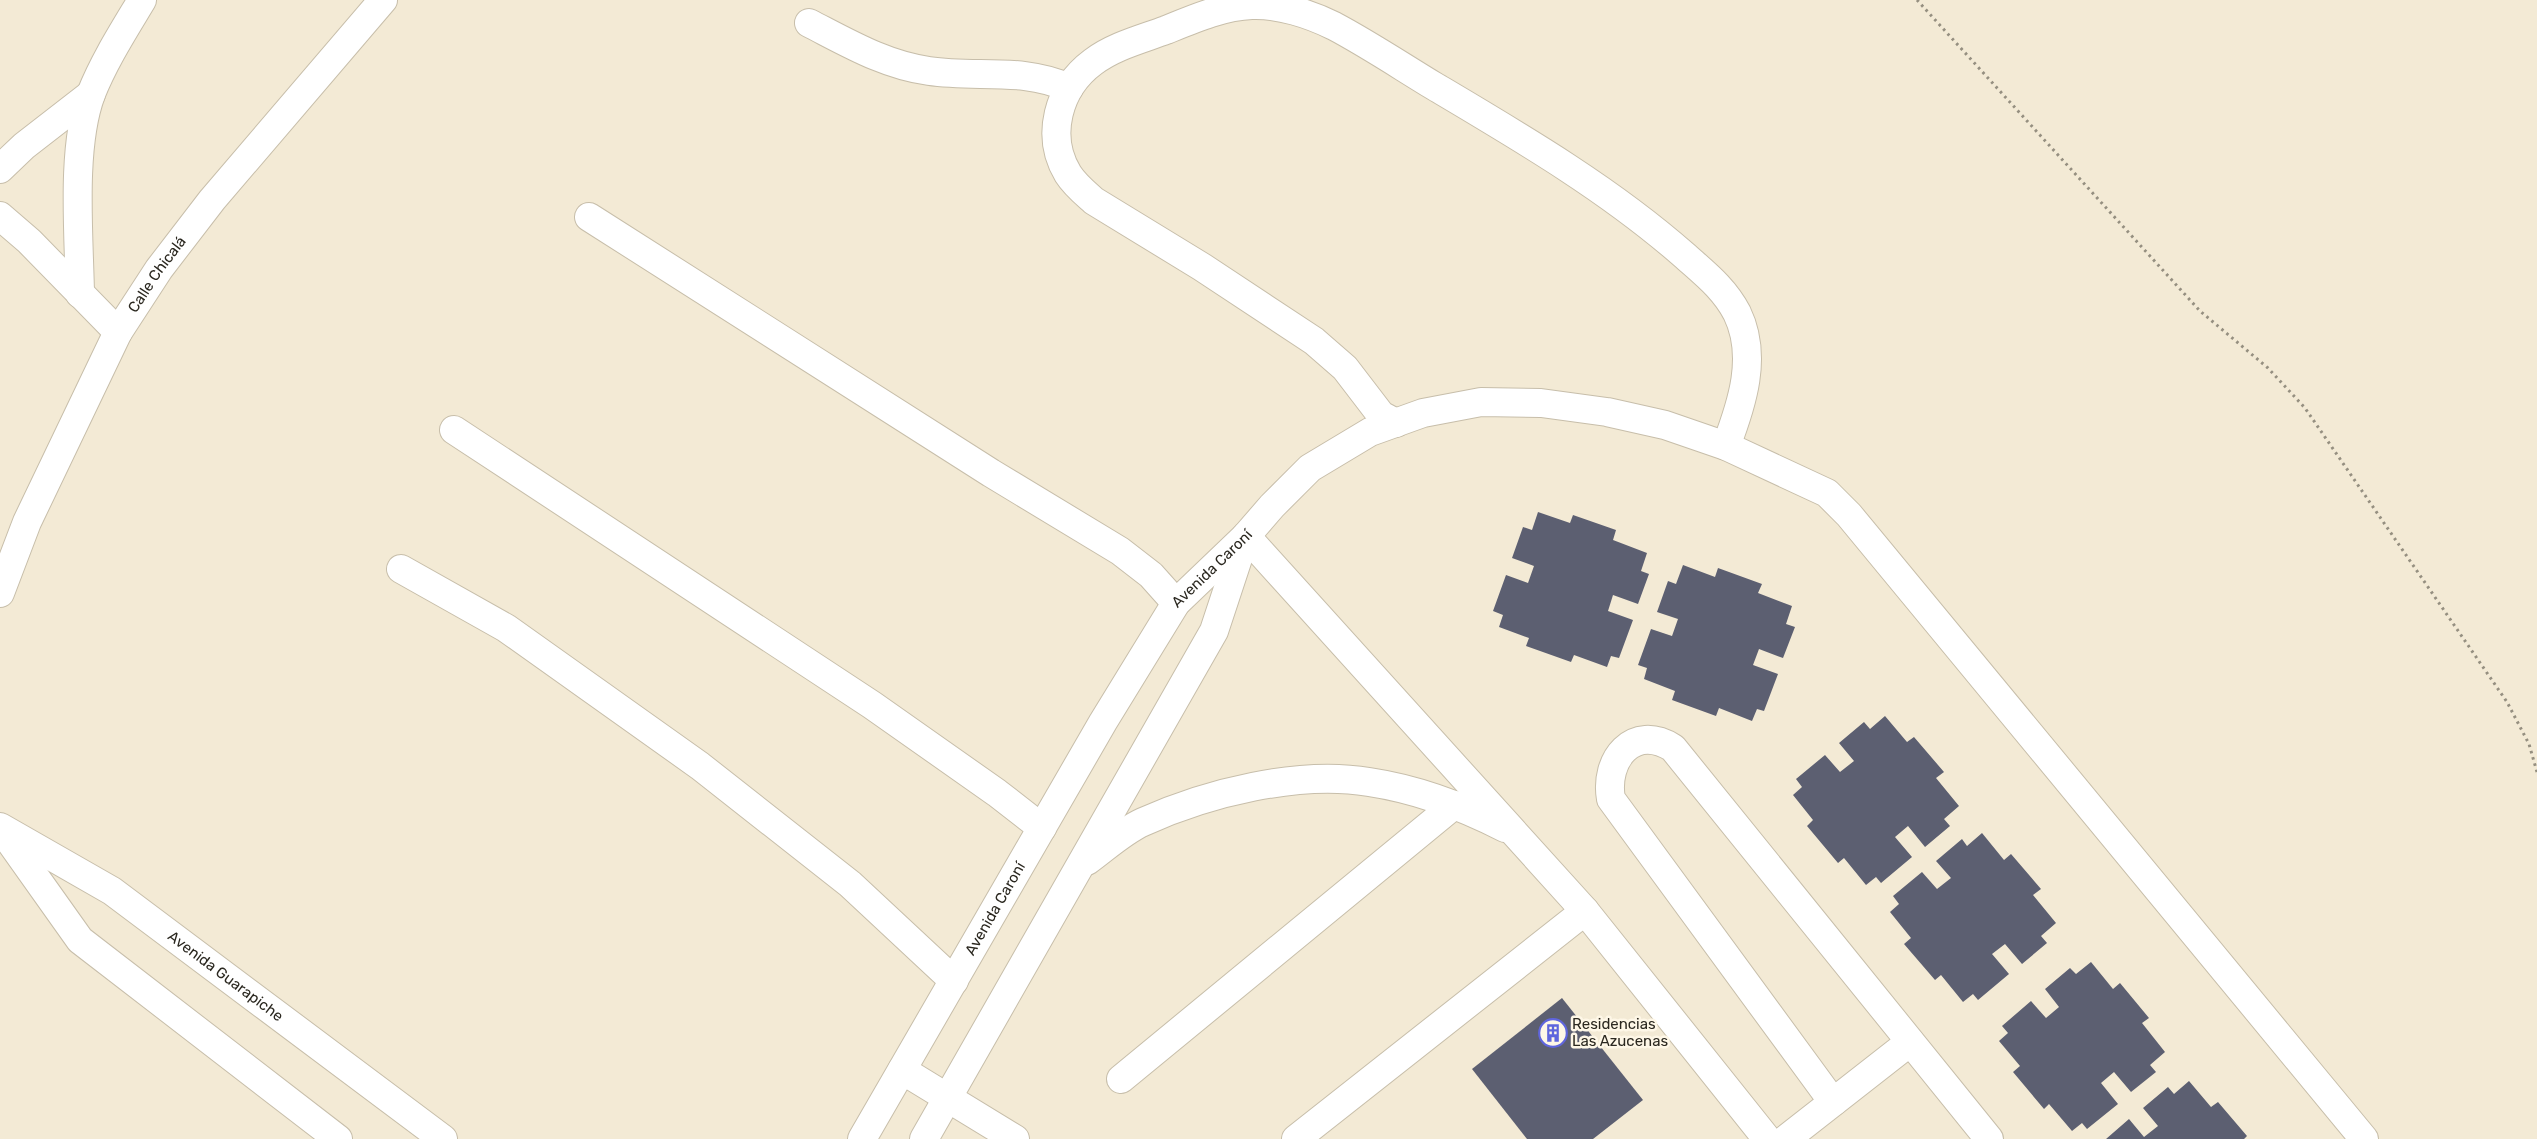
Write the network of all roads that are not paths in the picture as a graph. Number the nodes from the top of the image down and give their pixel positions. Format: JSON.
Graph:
{"nodes":[{"id":1,"x":142,"y":0,"type":"edge"},
{"id":2,"x":383,"y":0,"type":"edge"},
{"id":3,"x":809,"y":23,"type":"dead end"},
{"id":4,"x":1069,"y":88,"type":"junction"},
{"id":5,"x":91,"y":94,"type":"junction"},
{"id":6,"x":0,"y":169,"type":"edge"},
{"id":7,"x":0,"y":216,"type":"edge"},
{"id":8,"x":589,"y":217,"type":"dead end"},
{"id":9,"x":80,"y":294,"type":"junction"},
{"id":10,"x":118,"y":332,"type":"junction"},
{"id":11,"x":1396,"y":423,"type":"junction"},
{"id":12,"x":454,"y":430,"type":"dead end"},
{"id":13,"x":1726,"y":446,"type":"junction"},
{"id":14,"x":1246,"y":536,"type":"junction"},
{"id":15,"x":401,"y":569,"type":"dead end"},
{"id":16,"x":0,"y":593,"type":"edge"},
{"id":17,"x":1176,"y":603,"type":"junction"},
{"id":18,"x":1454,"y":804,"type":"junction"},
{"id":19,"x":0,"y":827,"type":"edge"},
{"id":20,"x":1042,"y":828,"type":"junction"},
{"id":21,"x":1518,"y":834,"type":"junction"},
{"id":22,"x":1082,"y":864,"type":"junction"},
{"id":23,"x":1585,"y":911,"type":"junction"},
{"id":24,"x":954,"y":981,"type":"junction"},
{"id":25,"x":1910,"y":1042,"type":"junction"},
{"id":26,"x":902,"y":1070,"type":"junction"},
{"id":27,"x":1121,"y":1079,"type":"dead end"},
{"id":28,"x":948,"y":1098,"type":"junction"},
{"id":29,"x":1833,"y":1102,"type":"junction"},
{"id":30,"x":338,"y":1139,"type":"edge"},
{"id":31,"x":443,"y":1139,"type":"edge"},
{"id":32,"x":862,"y":1139,"type":"edge"},
{"id":33,"x":924,"y":1139,"type":"edge"},
{"id":34,"x":1015,"y":1139,"type":"edge"},
{"id":35,"x":1296,"y":1139,"type":"edge"},
{"id":36,"x":1767,"y":1139,"type":"edge"},
{"id":37,"x":1786,"y":1139,"type":"edge"},
{"id":38,"x":1989,"y":1139,"type":"edge"},
{"id":39,"x":2364,"y":1139,"type":"edge"}],
"edges":[{"from":1,"to":5,"type":"street"},
{"from":2,"to":10,"type":"street","name":"Calle Chicalá"},
{"from":3,"to":4,"type":"street"},
{"from":4,"to":11,"type":"street"},
{"from":4,"to":13,"type":"street"},
{"from":5,"to":6,"type":"street"},
{"from":5,"to":9,"type":"street"},
{"from":7,"to":9,"type":"street"},
{"from":8,"to":17,"type":"street"},
{"from":9,"to":10,"type":"street"},
{"from":10,"to":16,"type":"street","name":"Calle Chicalá"},
{"from":11,"to":13,"type":"street"},
{"from":11,"to":14,"type":"street"},
{"from":12,"to":20,"type":"street"},
{"from":13,"to":39,"type":"street"},
{"from":14,"to":17,"type":"street","name":"Avenida Caroní"},
{"from":14,"to":21,"type":"street"},
{"from":14,"to":22,"type":"street","name":"Avenida Caroní"},
{"from":15,"to":24,"type":"street"},
{"from":17,"to":20,"type":"street","name":"Avenida Caroní"},
{"from":18,"to":21,"type":"street"},
{"from":18,"to":22,"type":"street"},
{"from":18,"to":27,"type":"street"},
{"from":19,"to":30,"type":"street","name":"Avenida Guarapiche"},
{"from":19,"to":31,"type":"street","name":"Avenida Guarapiche"},
{"from":20,"to":24,"type":"street","name":"Avenida Caroní"},
{"from":21,"to":23,"type":"street"},
{"from":22,"to":28,"type":"street","name":"Avenida Caroní"},
{"from":23,"to":35,"type":"street"},
{"from":23,"to":36,"type":"street"},
{"from":24,"to":26,"type":"street","name":"Avenida Caroní"},
{"from":25,"to":29,"type":"street"},
{"from":25,"to":29,"type":"street"},
{"from":25,"to":38,"type":"street"},
{"from":26,"to":28,"type":"street"},
{"from":26,"to":32,"type":"street","name":"Avenida Caroní"},
{"from":28,"to":33,"type":"street","name":"Avenida Caroní"},
{"from":28,"to":34,"type":"street"},
{"from":29,"to":37,"type":"street"}]}
